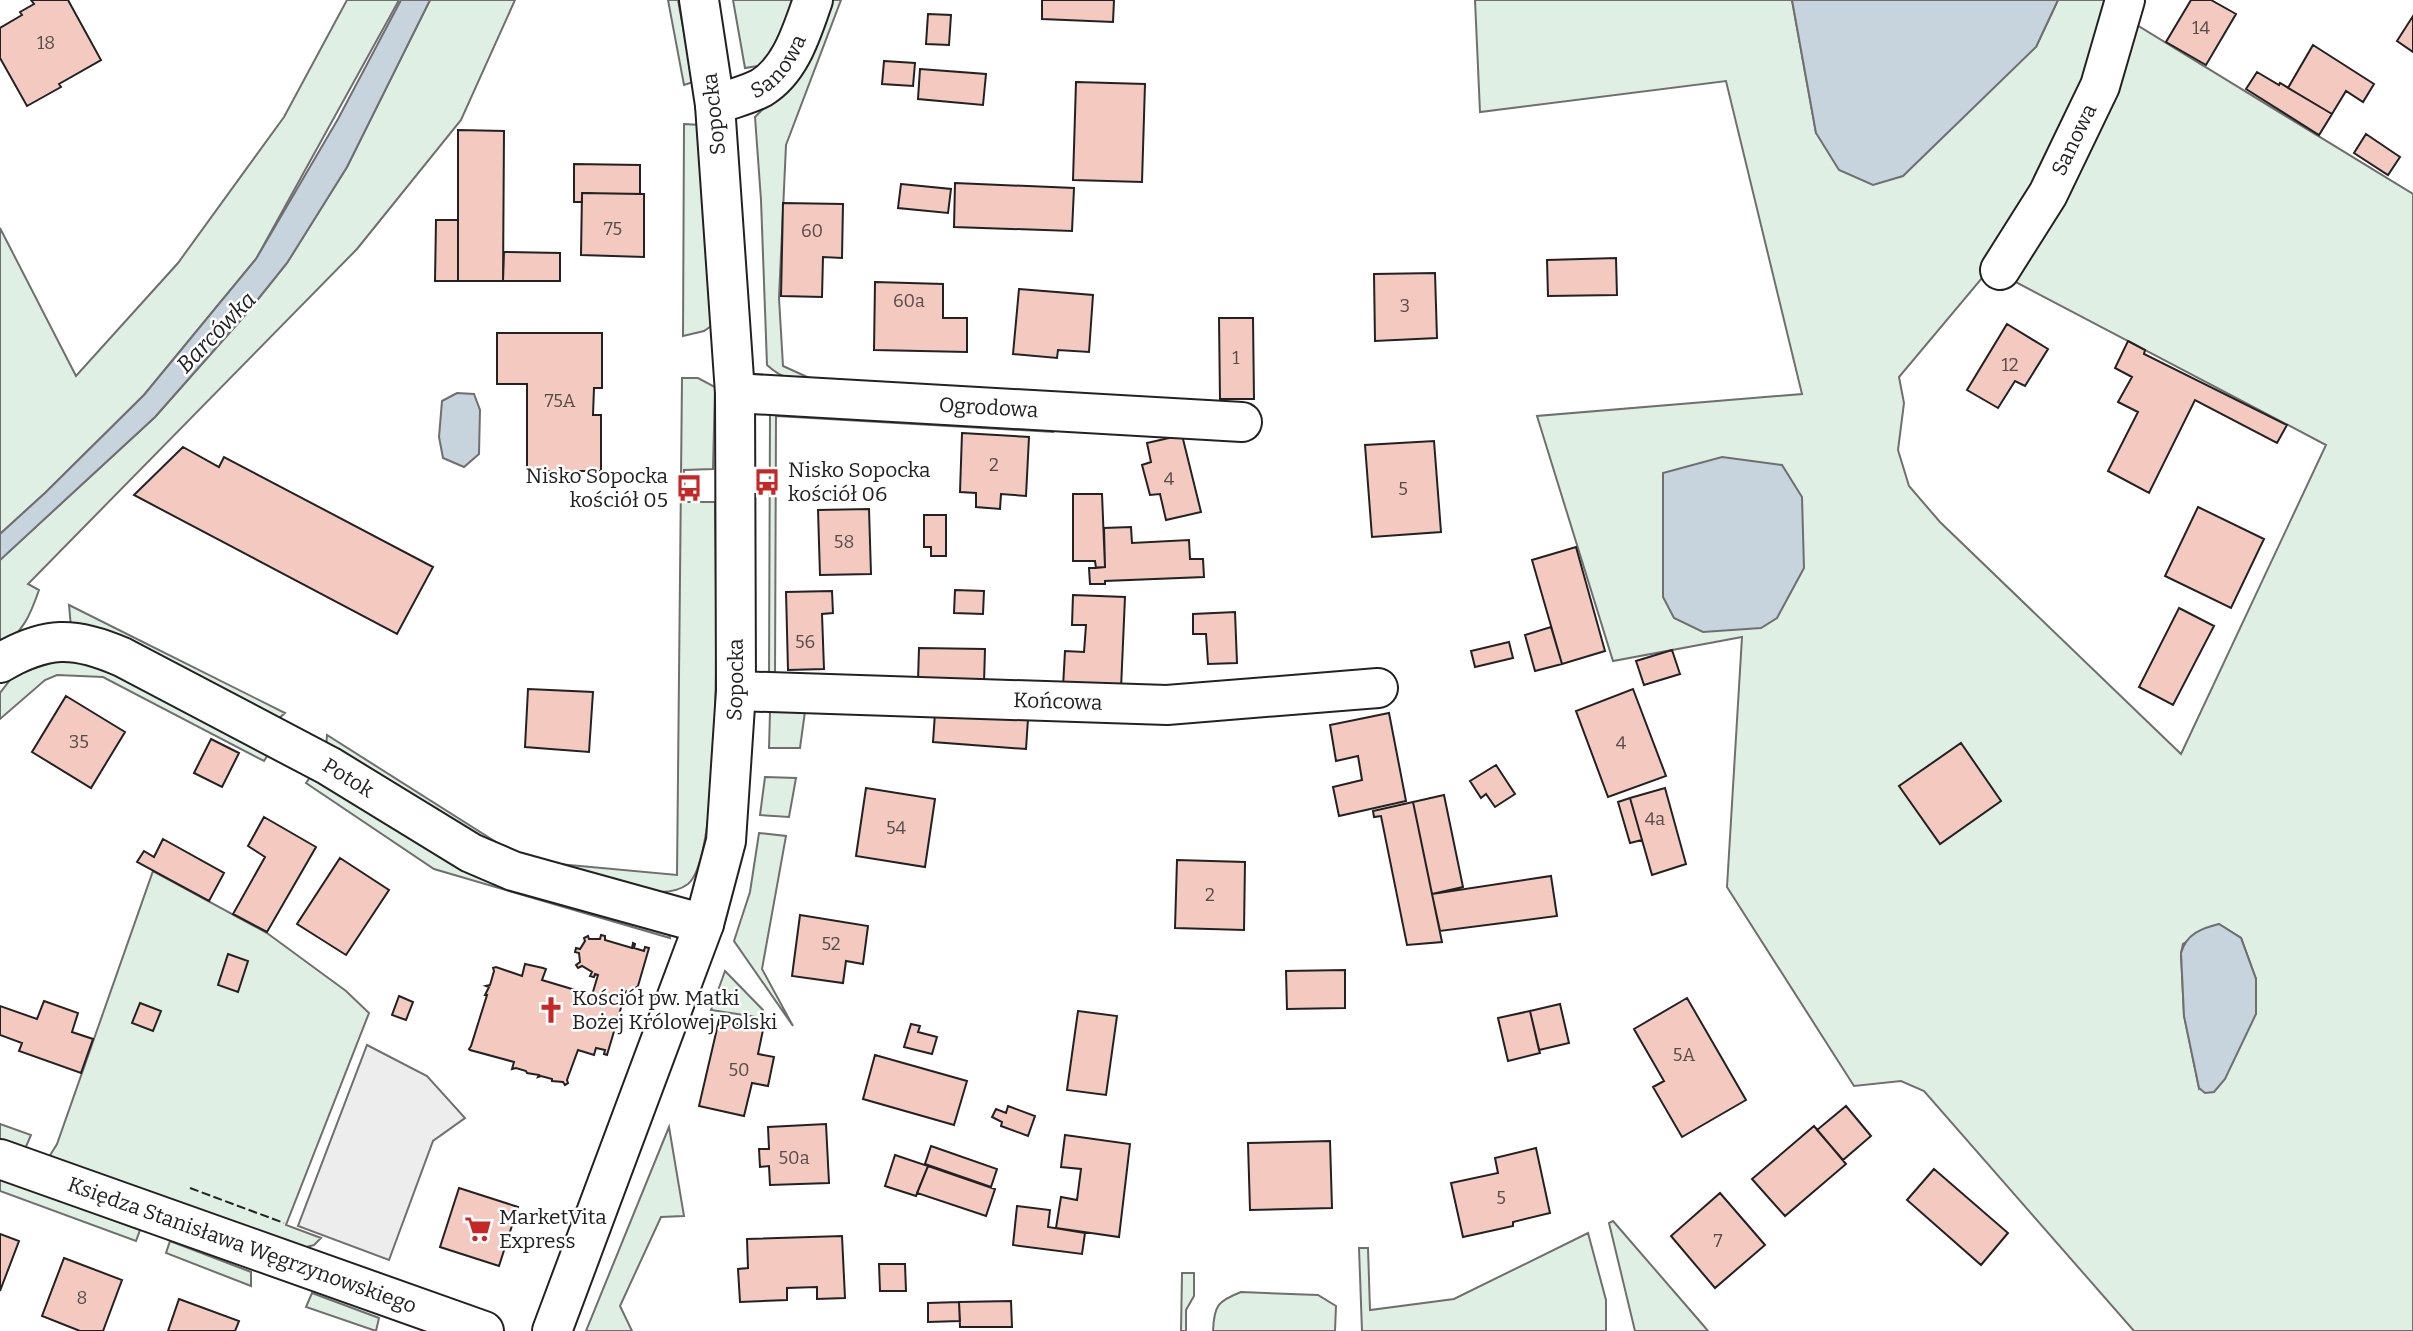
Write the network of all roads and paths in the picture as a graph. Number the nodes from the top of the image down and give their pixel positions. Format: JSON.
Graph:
{"nodes":[{"id":1,"x":699,"y":0,"type":"edge"},
{"id":2,"x":813,"y":0,"type":"edge"},
{"id":3,"x":2125,"y":0,"type":"edge"},
{"id":4,"x":715,"y":105,"type":"junction"},
{"id":5,"x":2000,"y":270,"type":"dead end"},
{"id":6,"x":735,"y":393,"type":"junction"},
{"id":7,"x":1242,"y":422,"type":"dead end"},
{"id":8,"x":0,"y":663,"type":"edge"},
{"id":9,"x":1378,"y":688,"type":"dead end"},
{"id":10,"x":736,"y":691,"type":"junction"},
{"id":11,"x":704,"y":924,"type":"junction"},
{"id":12,"x":0,"y":1159,"type":"edge"},
{"id":13,"x":484,"y":1331,"type":"edge"},
{"id":14,"x":552,"y":1331,"type":"edge"}],
"edges":[{"from":1,"to":4,"type":"street","name":"Sopocka"},
{"from":2,"to":4,"type":"street","name":"Sanowa"},
{"from":3,"to":5,"type":"street","name":"Sanowa"},
{"from":4,"to":6,"type":"street","name":"Sopocka"},
{"from":6,"to":7,"type":"street","name":"Ogrodowa"},
{"from":6,"to":10,"type":"street","name":"Sopocka"},
{"from":8,"to":11,"type":"street","name":"Potok"},
{"from":9,"to":10,"type":"street","name":"Końcowa"},
{"from":10,"to":11,"type":"street","name":"Sopocka"},
{"from":11,"to":14,"type":"street","name":"Sopocka"},
{"from":12,"to":13,"type":"street","name":"Księdza Stanisława Węgrzynowskiego"}]}
